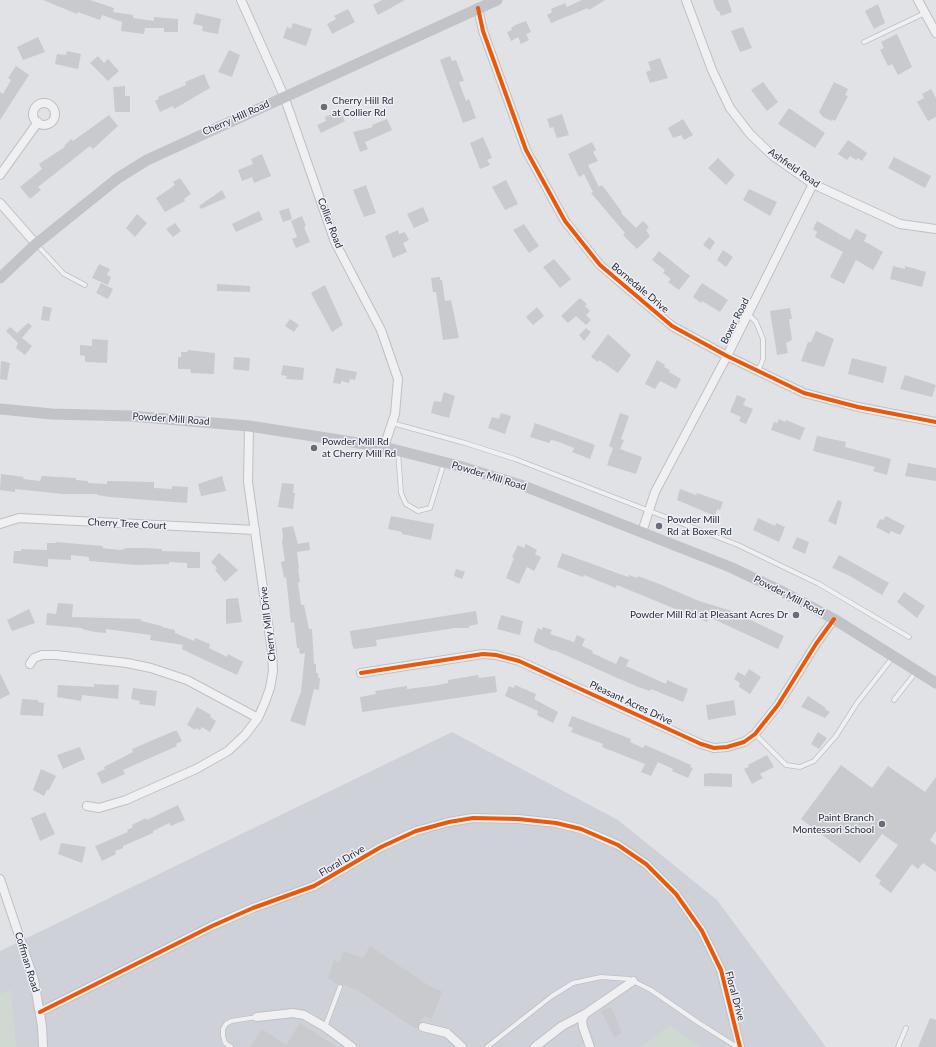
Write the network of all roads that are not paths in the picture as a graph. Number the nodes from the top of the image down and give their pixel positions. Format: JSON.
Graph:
{"nodes":[{"id":1,"x":241,"y":0,"type":"edge"},
{"id":2,"x":497,"y":0,"type":"edge"},
{"id":3,"x":686,"y":0,"type":"edge"},
{"id":4,"x":918,"y":0,"type":"edge"},
{"id":5,"x":478,"y":8,"type":"junction"},
{"id":6,"x":926,"y":13,"type":"junction"},
{"id":7,"x":936,"y":33,"type":"edge"},
{"id":8,"x":864,"y":42,"type":"dead end"},
{"id":9,"x":284,"y":96,"type":"junction"},
{"id":10,"x":38,"y":122,"type":"dead end"},
{"id":11,"x":0,"y":175,"type":"edge"},
{"id":12,"x":813,"y":184,"type":"junction"},
{"id":13,"x":0,"y":203,"type":"edge"},
{"id":14,"x":936,"y":229,"type":"edge"},
{"id":15,"x":36,"y":244,"type":"junction"},
{"id":16,"x":0,"y":278,"type":"edge"},
{"id":17,"x":85,"y":285,"type":"dead end"},
{"id":18,"x":748,"y":313,"type":"junction"},
{"id":19,"x":727,"y":356,"type":"junction"},
{"id":20,"x":758,"y":371,"type":"junction"},
{"id":21,"x":0,"y":409,"type":"edge"},
{"id":22,"x":936,"y":422,"type":"edge"},
{"id":23,"x":392,"y":424,"type":"junction"},
{"id":24,"x":249,"y":426,"type":"junction"},
{"id":25,"x":384,"y":447,"type":"junction"},
{"id":26,"x":398,"y":451,"type":"junction"},
{"id":27,"x":444,"y":462,"type":"junction"},
{"id":28,"x":648,"y":510,"type":"junction"},
{"id":29,"x":0,"y":524,"type":"edge"},
{"id":30,"x":255,"y":530,"type":"junction"},
{"id":31,"x":642,"y":532,"type":"junction"},
{"id":32,"x":834,"y":619,"type":"junction"},
{"id":33,"x":909,"y":637,"type":"dead end"},
{"id":34,"x":894,"y":655,"type":"junction"},
{"id":35,"x":30,"y":664,"type":"dead end"},
{"id":36,"x":917,"y":671,"type":"junction"},
{"id":37,"x":361,"y":672,"type":"dead end"},
{"id":38,"x":936,"y":683,"type":"edge"},
{"id":39,"x":894,"y":700,"type":"dead end"},
{"id":40,"x":258,"y":718,"type":"junction"},
{"id":41,"x":755,"y":734,"type":"junction"},
{"id":42,"x":87,"y":806,"type":"dead end"},
{"id":43,"x":0,"y":879,"type":"edge"},
{"id":44,"x":633,"y":981,"type":"junction"},
{"id":45,"x":340,"y":987,"type":"dead end"},
{"id":46,"x":40,"y":1012,"type":"junction"},
{"id":47,"x":585,"y":1014,"type":"junction"},
{"id":48,"x":257,"y":1017,"type":"joint"},
{"id":49,"x":325,"y":1027,"type":"junction"},
{"id":50,"x":422,"y":1027,"type":"dead end"},
{"id":51,"x":906,"y":1028,"type":"dead end"},
{"id":52,"x":43,"y":1047,"type":"edge"},
{"id":53,"x":231,"y":1047,"type":"edge"},
{"id":54,"x":352,"y":1047,"type":"edge"},
{"id":55,"x":462,"y":1047,"type":"edge"},
{"id":56,"x":487,"y":1047,"type":"edge"},
{"id":57,"x":536,"y":1047,"type":"edge"},
{"id":58,"x":590,"y":1047,"type":"edge"},
{"id":59,"x":736,"y":1047,"type":"edge"},
{"id":60,"x":740,"y":1047,"type":"edge"},
{"id":61,"x":898,"y":1047,"type":"edge"}],
"edges":[{"from":1,"to":9,"type":"street","name":"Collier Road"},
{"from":2,"to":5,"type":"main road","name":"Cherry Hill Road"},
{"from":3,"to":12,"type":"street","name":"Ashfield Road"},
{"from":4,"to":6,"type":"street"},
{"from":5,"to":9,"type":"main road","name":"Cherry Hill Road"},
{"from":5,"to":19,"type":"street","name":"Bornedale Drive"},
{"from":6,"to":7,"type":"street"},
{"from":6,"to":8,"type":"lane"},
{"from":9,"to":15,"type":"main road","name":"Cherry Hill Road"},
{"from":9,"to":23,"type":"street","name":"Collier Road"},
{"from":10,"to":11,"type":"street"},
{"from":12,"to":14,"type":"street","name":"Ashfield Road"},
{"from":12,"to":18,"type":"street","name":"Boxer Road"},
{"from":13,"to":15,"type":"street"},
{"from":15,"to":16,"type":"main road","name":"Cherry Hill Road"},
{"from":15,"to":17,"type":"lane"},
{"from":18,"to":19,"type":"street","name":"Boxer Road"},
{"from":18,"to":20,"type":"lane"},
{"from":19,"to":20,"type":"street","name":"Bornedale Drive"},
{"from":19,"to":28,"type":"street","name":"Boxer Road"},
{"from":20,"to":22,"type":"street","name":"Bornedale Drive"},
{"from":21,"to":24,"type":"main road","name":"Powder Mill Road"},
{"from":23,"to":25,"type":"street","name":"Collier Road"},
{"from":23,"to":28,"type":"lane"},
{"from":24,"to":25,"type":"main road","name":"Powder Mill Road"},
{"from":24,"to":30,"type":"street","name":"Cherry Mill Drive"},
{"from":25,"to":26,"type":"main road","name":"Powder Mill Road"},
{"from":26,"to":27,"type":"main road","name":"Powder Mill Road"},
{"from":26,"to":27,"type":"lane"},
{"from":27,"to":31,"type":"main road","name":"Powder Mill Road"},
{"from":28,"to":31,"type":"street","name":"Boxer Road"},
{"from":28,"to":33,"type":"lane"},
{"from":29,"to":30,"type":"street","name":"Cherry Tree Court"},
{"from":30,"to":40,"type":"street","name":"Cherry Mill Drive"},
{"from":31,"to":32,"type":"main road","name":"Powder Mill Road"},
{"from":32,"to":34,"type":"main road","name":"Powder Mill Road"},
{"from":32,"to":41,"type":"street","name":"Pleasant Acres Drive"},
{"from":34,"to":36,"type":"main road","name":"Powder Mill Road"},
{"from":34,"to":41,"type":"lane"},
{"from":35,"to":40,"type":"street"},
{"from":36,"to":38,"type":"main road","name":"Powder Mill Road"},
{"from":36,"to":39,"type":"lane"},
{"from":37,"to":41,"type":"street","name":"Pleasant Acres Drive"},
{"from":40,"to":42,"type":"street","name":"Cherry Mill Drive"},
{"from":43,"to":46,"type":"street","name":"Coffman Road"},
{"from":44,"to":47,"type":"street"},
{"from":44,"to":56,"type":"lane"},
{"from":44,"to":59,"type":"lane"},
{"from":45,"to":49,"type":"lane"},
{"from":46,"to":52,"type":"street","name":"Coffman Road"},
{"from":46,"to":60,"type":"street","name":"Floral Drive"},
{"from":47,"to":57,"type":"street"},
{"from":47,"to":58,"type":"street"},
{"from":48,"to":49,"type":"street"},
{"from":48,"to":53,"type":"lane"},
{"from":49,"to":54,"type":"street"},
{"from":50,"to":55,"type":"street"},
{"from":51,"to":61,"type":"lane"}]}
